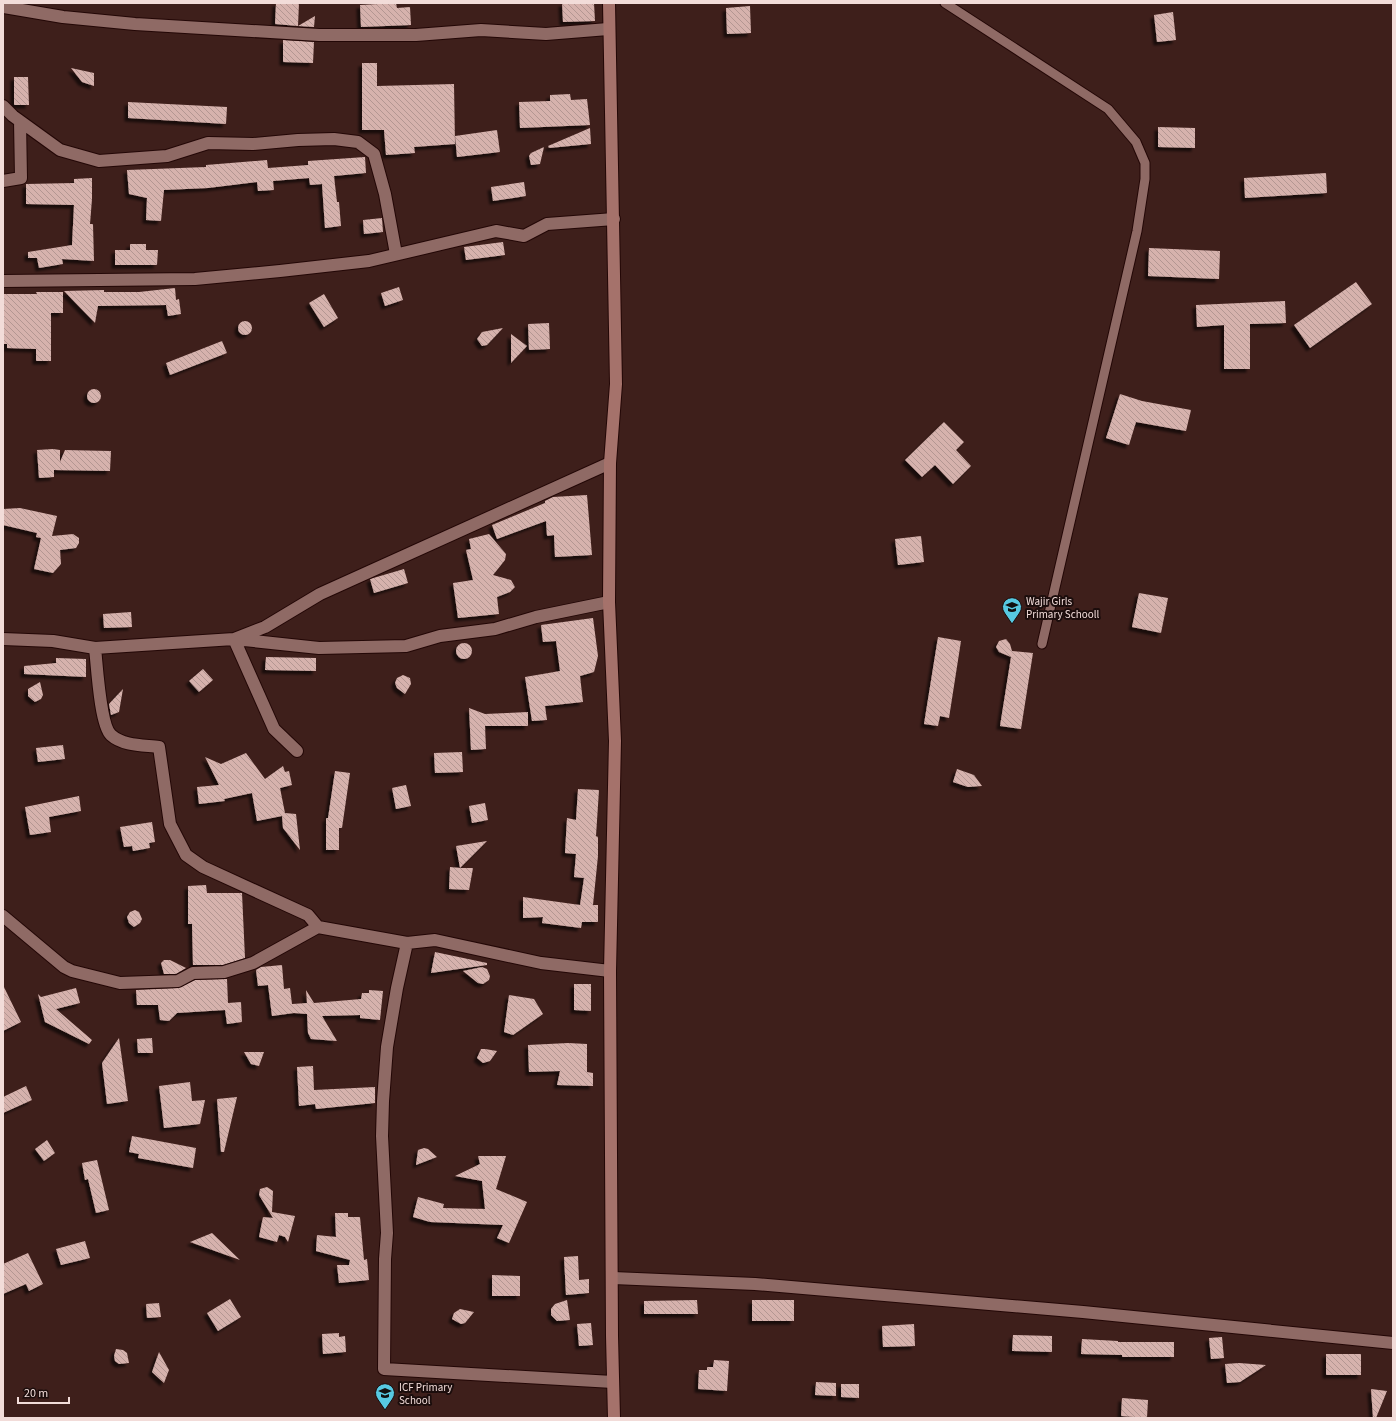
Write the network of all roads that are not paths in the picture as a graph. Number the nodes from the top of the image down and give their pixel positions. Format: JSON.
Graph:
{"nodes":[{"id":1,"x":609,"y":3,"type":"edge"},
{"id":2,"x":945,"y":3,"type":"edge"},
{"id":3,"x":4,"y":7,"type":"edge"},
{"id":4,"x":608,"y":29,"type":"junction"},
{"id":5,"x":3,"y":106,"type":"edge"},
{"id":6,"x":20,"y":121,"type":"junction"},
{"id":7,"x":3,"y":182,"type":"edge"},
{"id":8,"x":614,"y":220,"type":"junction"},
{"id":9,"x":396,"y":254,"type":"junction"},
{"id":10,"x":3,"y":281,"type":"edge"},
{"id":11,"x":610,"y":463,"type":"junction"},
{"id":12,"x":609,"y":602,"type":"junction"},
{"id":13,"x":3,"y":639,"type":"edge"},
{"id":14,"x":234,"y":639,"type":"junction"},
{"id":15,"x":1042,"y":644,"type":"dead end"},
{"id":16,"x":95,"y":648,"type":"junction"},
{"id":17,"x":297,"y":751,"type":"dead end"},
{"id":18,"x":3,"y":916,"type":"edge"},
{"id":19,"x":318,"y":927,"type":"junction"},
{"id":20,"x":407,"y":942,"type":"junction"},
{"id":21,"x":610,"y":971,"type":"junction"},
{"id":22,"x":613,"y":1278,"type":"junction"},
{"id":23,"x":1393,"y":1343,"type":"edge"},
{"id":24,"x":613,"y":1382,"type":"junction"},
{"id":25,"x":614,"y":1418,"type":"edge"}],
"edges":[{"from":1,"to":4,"type":"street"},
{"from":2,"to":15,"type":"lane"},
{"from":3,"to":4,"type":"street"},
{"from":4,"to":8,"type":"street"},
{"from":5,"to":6,"type":"street"},
{"from":6,"to":7,"type":"street"},
{"from":6,"to":9,"type":"street"},
{"from":8,"to":9,"type":"street"},
{"from":8,"to":11,"type":"street"},
{"from":9,"to":10,"type":"street"},
{"from":11,"to":12,"type":"street"},
{"from":11,"to":14,"type":"street"},
{"from":12,"to":14,"type":"street"},
{"from":12,"to":21,"type":"street"},
{"from":13,"to":16,"type":"street"},
{"from":14,"to":16,"type":"street"},
{"from":14,"to":17,"type":"street"},
{"from":16,"to":19,"type":"street"},
{"from":18,"to":19,"type":"street"},
{"from":19,"to":20,"type":"street"},
{"from":20,"to":21,"type":"street"},
{"from":20,"to":24,"type":"street"},
{"from":21,"to":22,"type":"street"},
{"from":22,"to":23,"type":"street"},
{"from":22,"to":24,"type":"street"},
{"from":24,"to":25,"type":"street"}]}
